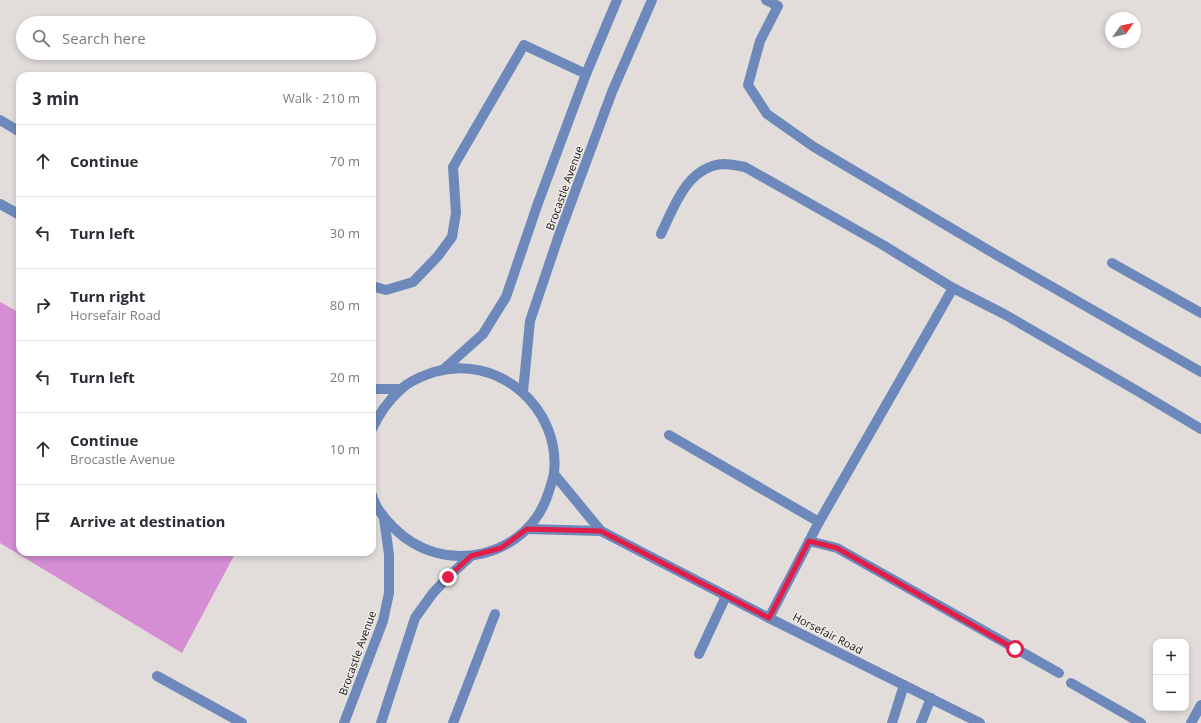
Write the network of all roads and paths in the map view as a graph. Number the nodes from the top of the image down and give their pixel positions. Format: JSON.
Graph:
{"nodes":[{"id":1,"x":617,"y":0,"type":"edge"},
{"id":2,"x":652,"y":0,"type":"edge"},
{"id":3,"x":766,"y":0,"type":"edge"},
{"id":4,"x":780,"y":3,"type":"edge"},
{"id":5,"x":586,"y":74,"type":"junction"},
{"id":6,"x":0,"y":120,"type":"edge"},
{"id":7,"x":16,"y":130,"type":"edge"},
{"id":8,"x":0,"y":204,"type":"edge"},
{"id":9,"x":16,"y":213,"type":"edge"},
{"id":10,"x":661,"y":234,"type":"dead end"},
{"id":11,"x":1112,"y":263,"type":"dead end"},
{"id":12,"x":376,"y":287,"type":"edge"},
{"id":13,"x":953,"y":288,"type":"junction"},
{"id":14,"x":1201,"y":313,"type":"edge"},
{"id":15,"x":444,"y":369,"type":"junction"},
{"id":16,"x":1201,"y":372,"type":"edge"},
{"id":17,"x":376,"y":389,"type":"edge"},
{"id":18,"x":401,"y":389,"type":"junction"},
{"id":19,"x":523,"y":392,"type":"junction"},
{"id":20,"x":376,"y":422,"type":"edge"},
{"id":21,"x":1201,"y":429,"type":"edge"},
{"id":22,"x":669,"y":435,"type":"dead end"},
{"id":23,"x":554,"y":474,"type":"junction"},
{"id":24,"x":376,"y":502,"type":"edge"},
{"id":25,"x":384,"y":518,"type":"junction"},
{"id":26,"x":819,"y":522,"type":"junction"},
{"id":27,"x":527,"y":529,"type":"junction"},
{"id":28,"x":601,"y":531,"type":"junction"},
{"id":29,"x":809,"y":541,"type":"junction"},
{"id":30,"x":471,"y":556,"type":"junction"},
{"id":31,"x":726,"y":596,"type":"junction"},
{"id":32,"x":495,"y":614,"type":"dead end"},
{"id":33,"x":769,"y":618,"type":"junction"},
{"id":34,"x":699,"y":654,"type":"dead end"},
{"id":35,"x":1058,"y":673,"type":"dead end"},
{"id":36,"x":157,"y":676,"type":"dead end"},
{"id":37,"x":1070,"y":683,"type":"dead end"},
{"id":38,"x":904,"y":685,"type":"junction"},
{"id":39,"x":930,"y":698,"type":"junction"},
{"id":40,"x":1201,"y":705,"type":"edge"},
{"id":41,"x":242,"y":723,"type":"edge"},
{"id":42,"x":344,"y":723,"type":"edge"},
{"id":43,"x":381,"y":723,"type":"edge"},
{"id":44,"x":454,"y":723,"type":"edge"},
{"id":45,"x":892,"y":723,"type":"edge"},
{"id":46,"x":921,"y":723,"type":"edge"},
{"id":47,"x":980,"y":723,"type":"edge"},
{"id":48,"x":1141,"y":723,"type":"edge"},
{"id":49,"x":1192,"y":723,"type":"edge"}],
"edges":[{"from":1,"to":5,"type":"street","name":"Brocastle Avenue"},
{"from":2,"to":19,"type":"street","name":"Brocastle Avenue"},
{"from":3,"to":4,"type":"street"},
{"from":4,"to":16,"type":"street"},
{"from":5,"to":12,"type":"street"},
{"from":5,"to":15,"type":"street","name":"Brocastle Avenue"},
{"from":6,"to":7,"type":"street"},
{"from":8,"to":9,"type":"street"},
{"from":10,"to":13,"type":"street"},
{"from":11,"to":14,"type":"street"},
{"from":13,"to":21,"type":"street"},
{"from":13,"to":26,"type":"street"},
{"from":15,"to":18,"type":"street"},
{"from":15,"to":19,"type":"street"},
{"from":17,"to":18,"type":"street"},
{"from":18,"to":20,"type":"street"},
{"from":19,"to":23,"type":"street"},
{"from":22,"to":26,"type":"street"},
{"from":23,"to":27,"type":"street"},
{"from":23,"to":28,"type":"street","name":"Horsefair Road"},
{"from":24,"to":25,"type":"street"},
{"from":25,"to":30,"type":"street"},
{"from":25,"to":42,"type":"street","name":"Brocastle Avenue"},
{"from":26,"to":29,"type":"street"},
{"from":27,"to":28,"type":"street","name":"Horsefair Road"},
{"from":27,"to":30,"type":"street"},
{"from":28,"to":31,"type":"street","name":"Horsefair Road"},
{"from":29,"to":33,"type":"street"},
{"from":29,"to":35,"type":"street"},
{"from":30,"to":43,"type":"street"},
{"from":31,"to":33,"type":"street","name":"Horsefair Road"},
{"from":31,"to":34,"type":"street"},
{"from":32,"to":44,"type":"street"},
{"from":33,"to":38,"type":"street","name":"Horsefair Road"},
{"from":36,"to":41,"type":"street"},
{"from":37,"to":48,"type":"street"},
{"from":38,"to":39,"type":"street","name":"Horsefair Road"},
{"from":38,"to":45,"type":"street"},
{"from":39,"to":46,"type":"street"},
{"from":39,"to":47,"type":"street","name":"Horsefair Road"},
{"from":40,"to":49,"type":"street"}]}
